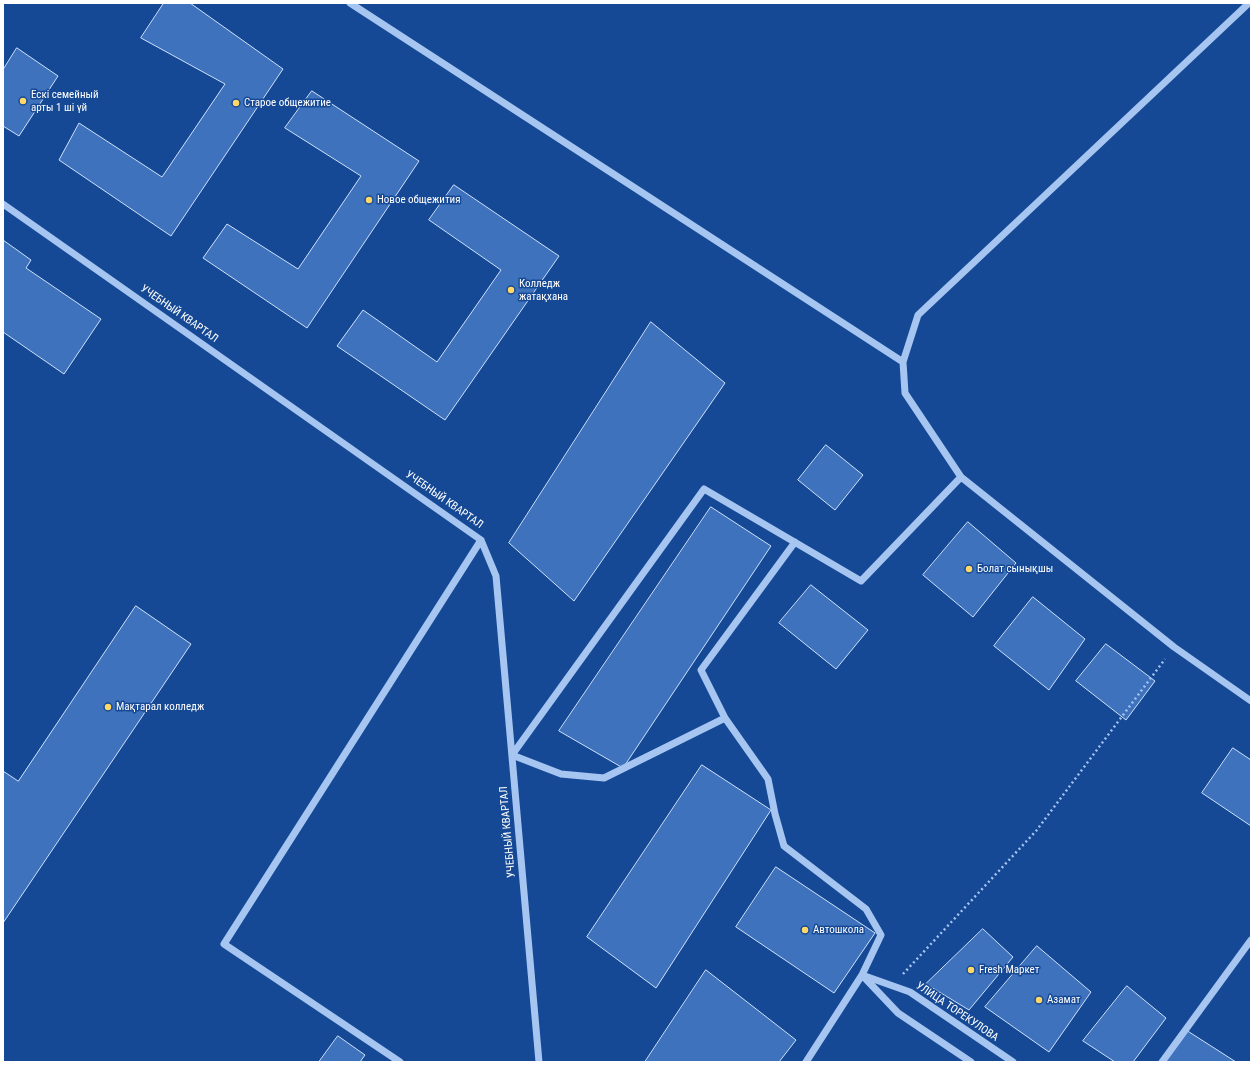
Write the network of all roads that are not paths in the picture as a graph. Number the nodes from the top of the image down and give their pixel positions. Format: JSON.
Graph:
{"nodes":[{"id":1,"x":350,"y":3,"type":"edge"},
{"id":2,"x":1249,"y":3,"type":"edge"},
{"id":3,"x":3,"y":204,"type":"edge"},
{"id":4,"x":902,"y":362,"type":"junction"},
{"id":5,"x":961,"y":477,"type":"junction"},
{"id":6,"x":481,"y":540,"type":"junction"},
{"id":7,"x":795,"y":542,"type":"junction"},
{"id":8,"x":1251,"y":701,"type":"edge"},
{"id":9,"x":725,"y":718,"type":"junction"},
{"id":10,"x":512,"y":755,"type":"junction"},
{"id":11,"x":1251,"y":940,"type":"edge"},
{"id":12,"x":862,"y":975,"type":"junction"},
{"id":13,"x":400,"y":1062,"type":"edge"},
{"id":14,"x":539,"y":1062,"type":"edge"},
{"id":15,"x":806,"y":1062,"type":"edge"},
{"id":16,"x":971,"y":1062,"type":"edge"},
{"id":17,"x":1013,"y":1062,"type":"edge"},
{"id":18,"x":1162,"y":1062,"type":"edge"}],
"edges":[{"from":1,"to":4,"type":"street"},
{"from":2,"to":4,"type":"street"},
{"from":3,"to":6,"type":"street","name":"УЧЕБНЫЙ КВАРТАЛ"},
{"from":4,"to":5,"type":"street"},
{"from":5,"to":7,"type":"street"},
{"from":5,"to":8,"type":"street"},
{"from":6,"to":10,"type":"street","name":"УЧЕБНЫЙ КВАРТАЛ"},
{"from":6,"to":13,"type":"street"},
{"from":7,"to":9,"type":"street"},
{"from":7,"to":10,"type":"street"},
{"from":9,"to":10,"type":"street"},
{"from":9,"to":12,"type":"street"},
{"from":10,"to":14,"type":"street","name":"УЧЕБНЫЙ КВАРТАЛ"},
{"from":11,"to":18,"type":"street"},
{"from":12,"to":15,"type":"street"},
{"from":12,"to":16,"type":"street"},
{"from":12,"to":17,"type":"street","name":"УЛИЦА ТОРЕКУЛОВА"}]}
